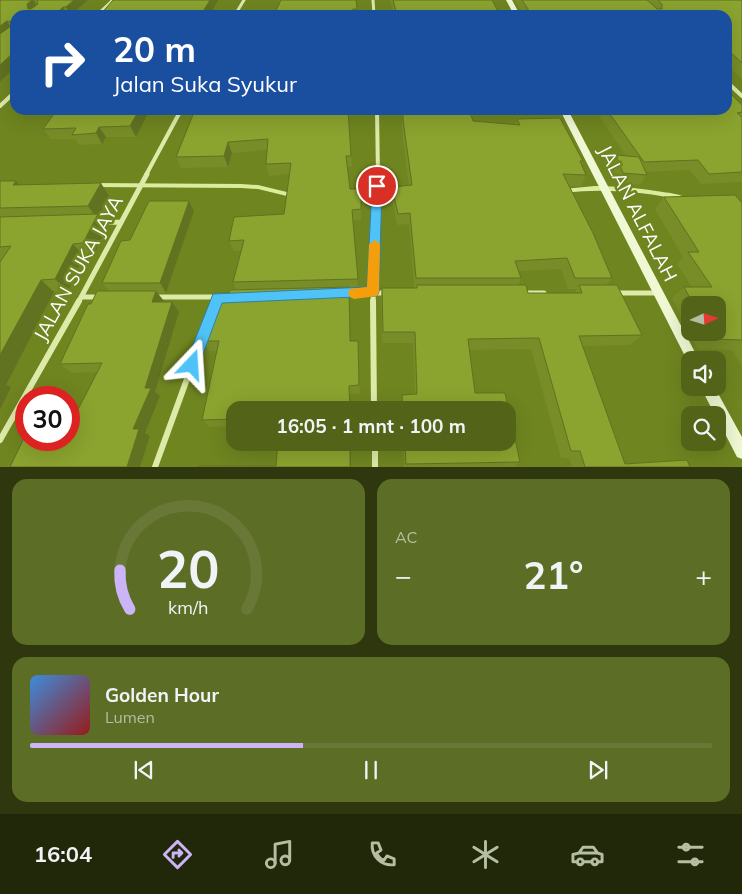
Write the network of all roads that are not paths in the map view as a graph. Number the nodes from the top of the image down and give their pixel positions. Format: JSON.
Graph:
{"nodes":[{"id":1,"x":113,"y":0,"type":"edge"},
{"id":2,"x":102,"y":10,"type":"edge"},
{"id":3,"x":732,"y":87,"type":"edge"},
{"id":4,"x":742,"y":96,"type":"edge"},
{"id":5,"x":10,"y":97,"type":"edge"},
{"id":6,"x":0,"y":106,"type":"edge"},
{"id":7,"x":178,"y":115,"type":"edge"},
{"id":8,"x":377,"y":115,"type":"edge"},
{"id":9,"x":567,"y":115,"type":"edge"},
{"id":10,"x":120,"y":222,"type":"junction"},
{"id":11,"x":92,"y":223,"type":"edge"},
{"id":12,"x":373,"y":292,"type":"junction"},
{"id":13,"x":392,"y":293,"type":"edge"},
{"id":14,"x":520,"y":293,"type":"edge"},
{"id":15,"x":549,"y":293,"type":"edge"},
{"id":16,"x":608,"y":293,"type":"edge"},
{"id":17,"x":658,"y":293,"type":"junction"},
{"id":18,"x":334,"y":294,"type":"edge"},
{"id":19,"x":81,"y":296,"type":"junction"},
{"id":20,"x":110,"y":297,"type":"edge"},
{"id":21,"x":149,"y":297,"type":"edge"},
{"id":22,"x":227,"y":297,"type":"edge"},
{"id":23,"x":217,"y":298,"type":"junction"},
{"id":24,"x":214,"y":306,"type":"edge"},
{"id":25,"x":211,"y":315,"type":"edge"},
{"id":26,"x":688,"y":351,"type":"edge"},
{"id":27,"x":712,"y":396,"type":"edge"},
{"id":28,"x":374,"y":401,"type":"edge"},
{"id":29,"x":0,"y":440,"type":"edge"},
{"id":30,"x":375,"y":451,"type":"edge"},
{"id":31,"x":742,"y":452,"type":"edge"},
{"id":32,"x":154,"y":466,"type":"edge"},
{"id":33,"x":375,"y":466,"type":"edge"}],
"edges":[{"from":1,"to":2,"type":"street"},
{"from":3,"to":4,"type":"street"},
{"from":5,"to":6,"type":"street"},
{"from":7,"to":10,"type":"street","name":"JALAN SUKA JAYA"},
{"from":8,"to":12,"type":"street"},
{"from":9,"to":17,"type":"street","name":"JALAN ALFALAH"},
{"from":10,"to":11,"type":"street"},
{"from":10,"to":19,"type":"street","name":"JALAN SUKA JAYA"},
{"from":12,"to":13,"type":"street"},
{"from":12,"to":18,"type":"street"},
{"from":12,"to":28,"type":"street"},
{"from":14,"to":15,"type":"street"},
{"from":16,"to":17,"type":"street"},
{"from":17,"to":26,"type":"street","name":"JALAN ALFALAH"},
{"from":19,"to":20,"type":"street"},
{"from":19,"to":29,"type":"street","name":"JALAN SUKA JAYA"},
{"from":21,"to":23,"type":"street"},
{"from":22,"to":23,"type":"street"},
{"from":23,"to":24,"type":"street"},
{"from":25,"to":32,"type":"street"},
{"from":27,"to":31,"type":"street"},
{"from":30,"to":33,"type":"street"}]}
